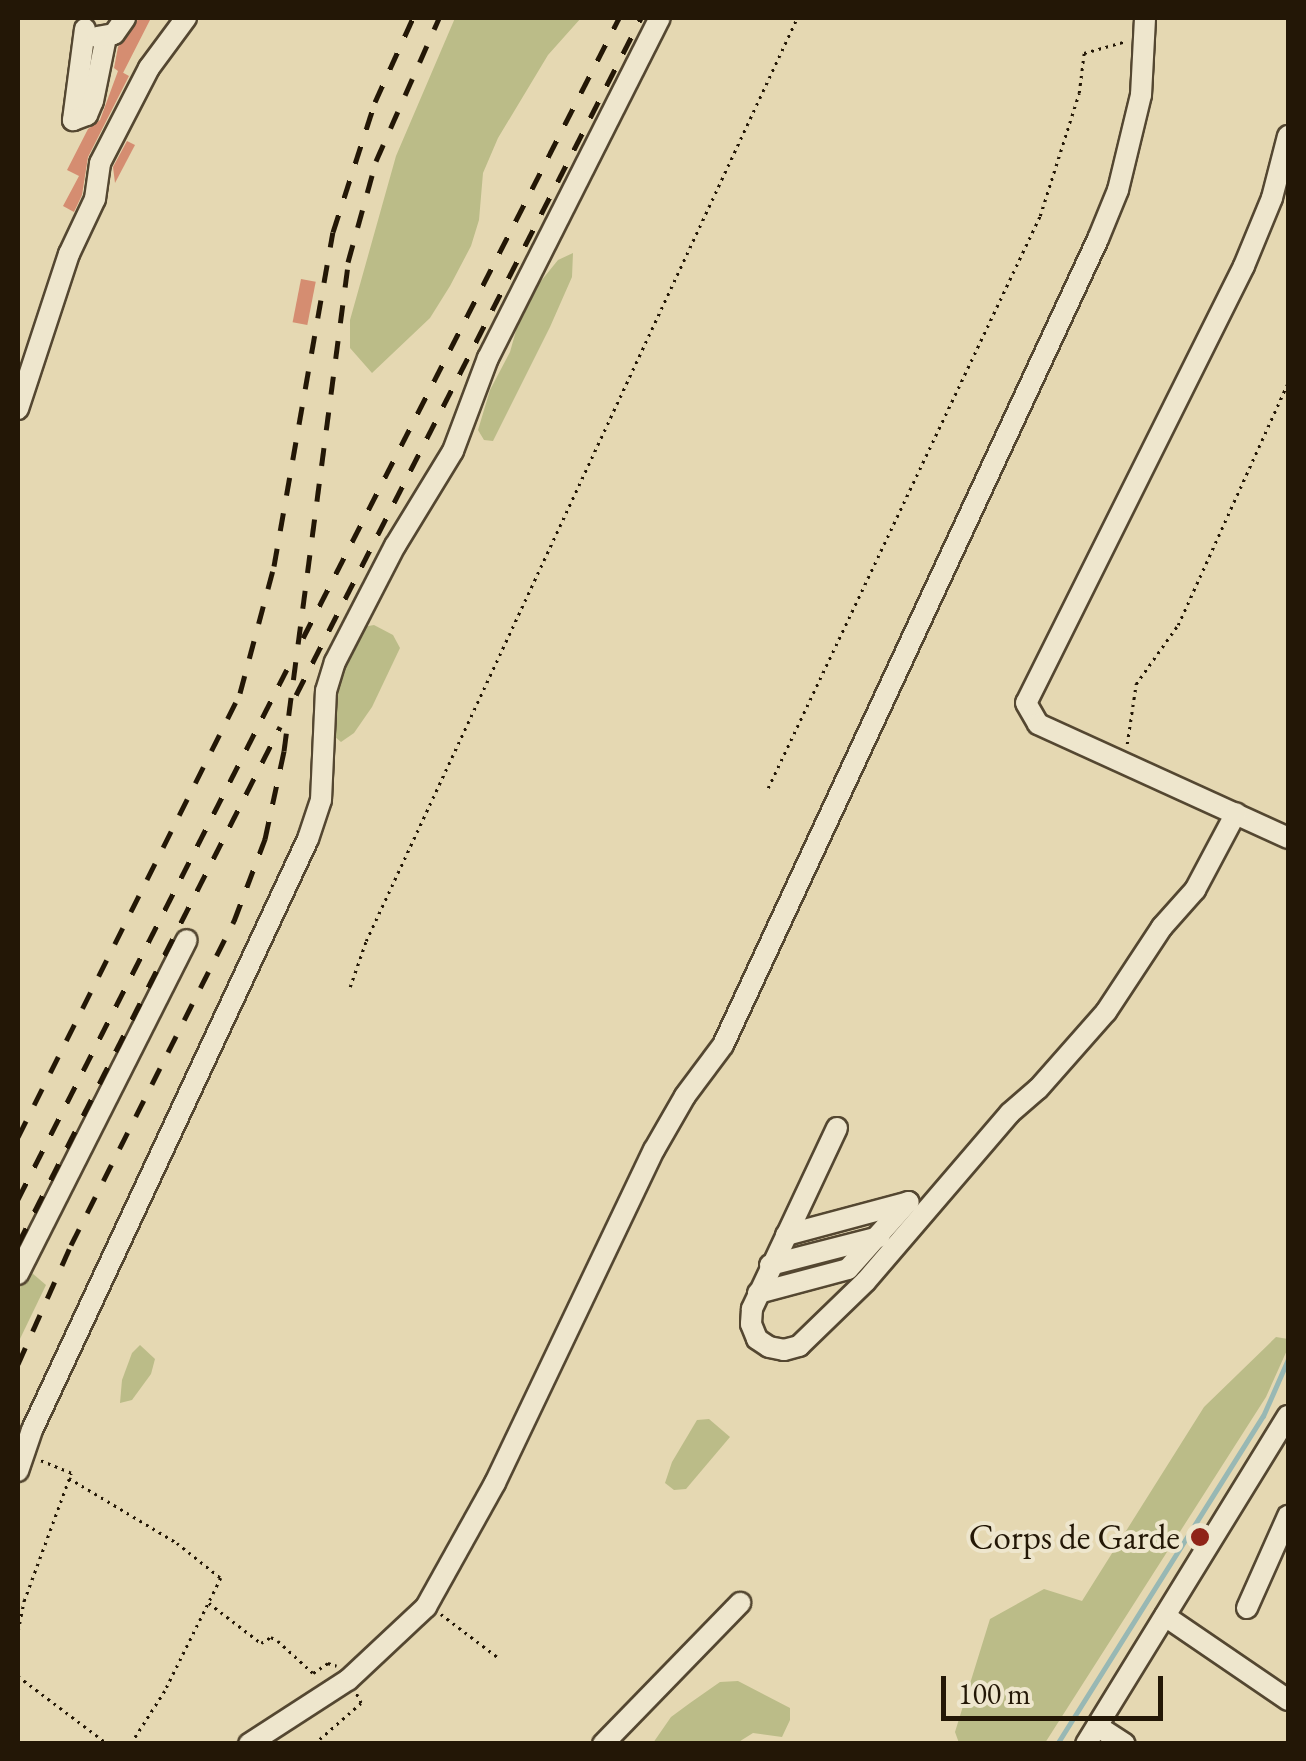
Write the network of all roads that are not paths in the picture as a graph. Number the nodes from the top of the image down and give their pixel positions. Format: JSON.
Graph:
{"nodes":[{"id":1,"x":125,"y":18,"type":"edge"},
{"id":2,"x":186,"y":18,"type":"edge"},
{"id":3,"x":660,"y":18,"type":"edge"},
{"id":4,"x":1144,"y":18,"type":"edge"},
{"id":5,"x":84,"y":23,"type":"edge"},
{"id":6,"x":106,"y":37,"type":"junction"},
{"id":7,"x":1288,"y":136,"type":"edge"},
{"id":8,"x":18,"y":408,"type":"edge"},
{"id":9,"x":1236,"y":813,"type":"junction"},
{"id":10,"x":1288,"y":838,"type":"edge"},
{"id":11,"x":187,"y":940,"type":"dead end"},
{"id":12,"x":837,"y":1128,"type":"dead end"},
{"id":13,"x":936,"y":1198,"type":"junction"},
{"id":14,"x":908,"y":1202,"type":"junction"},
{"id":15,"x":786,"y":1235,"type":"junction"},
{"id":16,"x":880,"y":1236,"type":"junction"},
{"id":17,"x":770,"y":1265,"type":"junction"},
{"id":18,"x":18,"y":1274,"type":"edge"},
{"id":19,"x":758,"y":1293,"type":"junction"},
{"id":20,"x":1288,"y":1416,"type":"edge"},
{"id":21,"x":1280,"y":1450,"type":"edge"},
{"id":22,"x":21,"y":1463,"type":"edge"},
{"id":23,"x":1288,"y":1516,"type":"edge"},
{"id":24,"x":740,"y":1602,"type":"dead end"},
{"id":25,"x":1247,"y":1608,"type":"dead end"},
{"id":26,"x":1165,"y":1616,"type":"junction"},
{"id":27,"x":1288,"y":1700,"type":"edge"},
{"id":28,"x":1091,"y":1734,"type":"edge"},
{"id":29,"x":249,"y":1744,"type":"edge"},
{"id":30,"x":603,"y":1744,"type":"edge"},
{"id":31,"x":1125,"y":1744,"type":"edge"}],
"edges":[{"from":1,"to":6,"type":"street"},
{"from":2,"to":8,"type":"street"},
{"from":3,"to":22,"type":"street"},
{"from":4,"to":29,"type":"street"},
{"from":5,"to":6,"type":"street"},
{"from":5,"to":6,"type":"street"},
{"from":7,"to":9,"type":"street"},
{"from":9,"to":10,"type":"street"},
{"from":9,"to":13,"type":"street"},
{"from":11,"to":18,"type":"street"},
{"from":12,"to":15,"type":"street"},
{"from":13,"to":14,"type":"street"},
{"from":13,"to":19,"type":"street"},
{"from":14,"to":15,"type":"street"},
{"from":14,"to":16,"type":"street"},
{"from":15,"to":17,"type":"street"},
{"from":16,"to":17,"type":"street"},
{"from":16,"to":19,"type":"street"},
{"from":17,"to":19,"type":"street"},
{"from":20,"to":21,"type":"street"},
{"from":21,"to":26,"type":"street"},
{"from":23,"to":25,"type":"street"},
{"from":24,"to":30,"type":"street"},
{"from":26,"to":27,"type":"street"},
{"from":26,"to":28,"type":"street"},
{"from":28,"to":31,"type":"street"}]}
